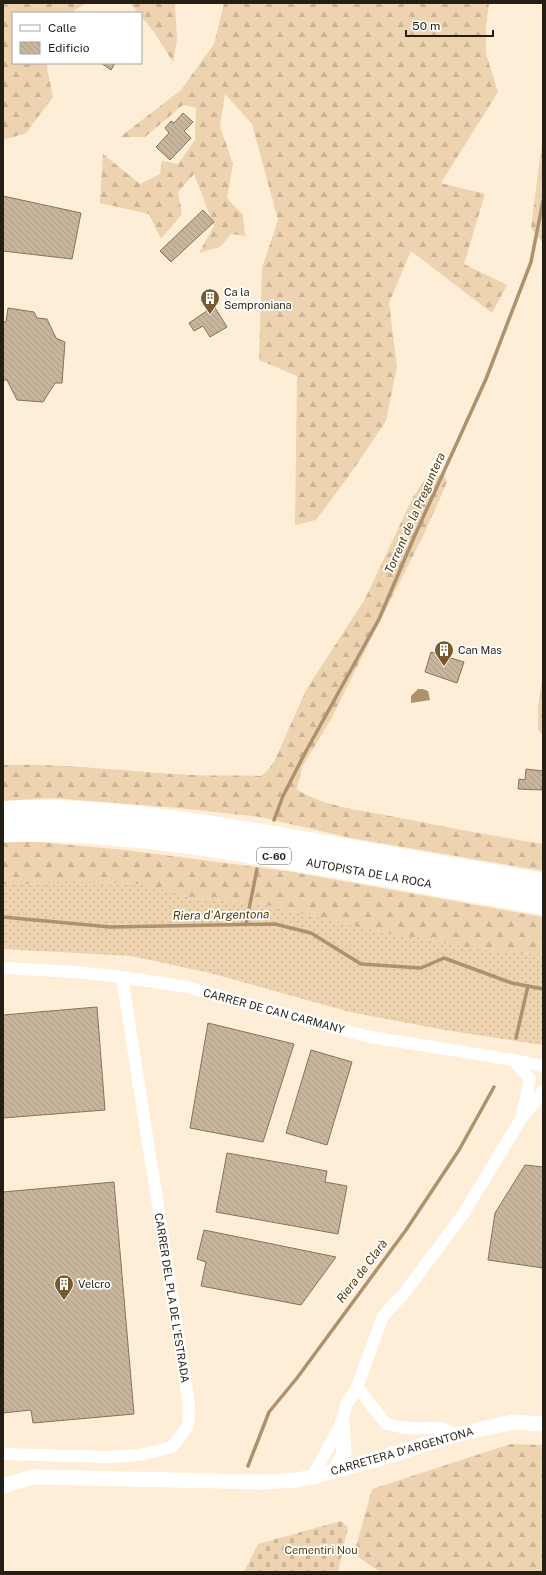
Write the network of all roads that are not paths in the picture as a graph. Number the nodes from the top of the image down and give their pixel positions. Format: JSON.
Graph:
{"nodes":[{"id":1,"x":3,"y":812,"type":"edge"},
{"id":2,"x":3,"y":831,"type":"edge"},
{"id":3,"x":543,"y":884,"type":"edge"},
{"id":4,"x":543,"y":904,"type":"edge"},
{"id":5,"x":3,"y":968,"type":"edge"},
{"id":6,"x":122,"y":977,"type":"junction"},
{"id":7,"x":513,"y":1060,"type":"junction"},
{"id":8,"x":543,"y":1066,"type":"edge"},
{"id":9,"x":543,"y":1091,"type":"edge"},
{"id":10,"x":521,"y":1119,"type":"junction"},
{"id":11,"x":357,"y":1387,"type":"junction"},
{"id":12,"x":342,"y":1422,"type":"junction"},
{"id":13,"x":543,"y":1424,"type":"edge"},
{"id":14,"x":455,"y":1435,"type":"junction"},
{"id":15,"x":3,"y":1454,"type":"edge"},
{"id":16,"x":335,"y":1471,"type":"junction"},
{"id":17,"x":312,"y":1477,"type":"junction"},
{"id":18,"x":3,"y":1486,"type":"edge"}],
"edges":[{"from":1,"to":3,"type":"highway","name":"AUTOPISTA DE LA ROCA","number":"C-60"},
{"from":2,"to":4,"type":"highway","name":"AUTOPISTA DE LA ROCA","number":"C-60"},
{"from":5,"to":6,"type":"street","name":"CARRER DE CAN CARMANY"},
{"from":6,"to":7,"type":"street","name":"CARRER DE CAN CARMANY"},
{"from":6,"to":15,"type":"street","name":"CARRER DEL PLA DE L'ESTRADA"},
{"from":7,"to":8,"type":"street","name":"CARRER DE CAN CARMANY"},
{"from":7,"to":10,"type":"street"},
{"from":9,"to":10,"type":"street"},
{"from":10,"to":11,"type":"street"},
{"from":11,"to":12,"type":"street"},
{"from":11,"to":14,"type":"street"},
{"from":12,"to":16,"type":"street"},
{"from":12,"to":17,"type":"street"},
{"from":13,"to":14,"type":"street","name":"CARRETERA D'ARGENTONA"},
{"from":14,"to":16,"type":"street","name":"CARRETERA D'ARGENTONA"},
{"from":16,"to":17,"type":"street","name":"CARRETERA D'ARGENTONA"},
{"from":17,"to":18,"type":"street","name":"CARRETERA D'ARGENTONA"}]}
